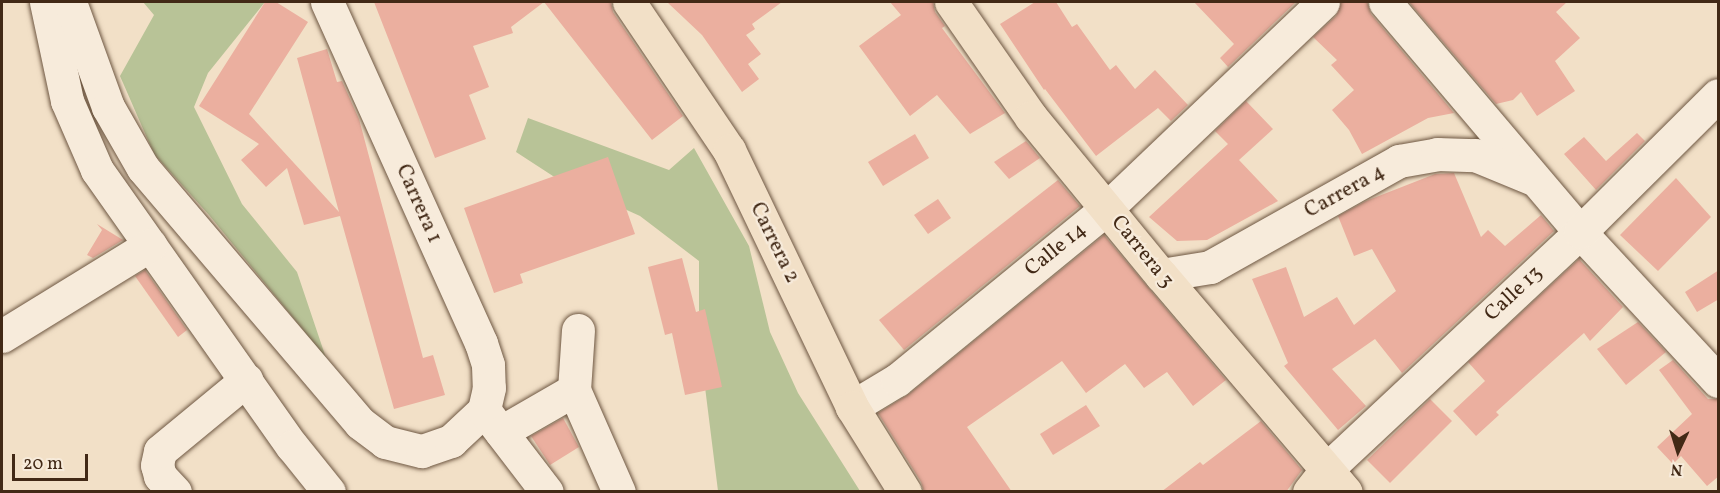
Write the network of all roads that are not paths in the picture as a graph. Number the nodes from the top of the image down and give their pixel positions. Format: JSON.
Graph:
{"nodes":[{"id":1,"x":46,"y":2,"type":"edge"},
{"id":2,"x":70,"y":2,"type":"edge"},
{"id":3,"x":327,"y":2,"type":"edge"},
{"id":4,"x":951,"y":2,"type":"edge"},
{"id":5,"x":1323,"y":2,"type":"edge"},
{"id":6,"x":1385,"y":2,"type":"edge"},
{"id":7,"x":634,"y":3,"type":"edge"},
{"id":8,"x":1719,"y":95,"type":"edge"},
{"id":9,"x":1535,"y":180,"type":"junction"},
{"id":10,"x":1107,"y":208,"type":"junction"},
{"id":11,"x":1580,"y":232,"type":"junction"},
{"id":12,"x":150,"y":245,"type":"junction"},
{"id":13,"x":1161,"y":275,"type":"junction"},
{"id":14,"x":578,"y":330,"type":"dead end"},
{"id":15,"x":2,"y":336,"type":"edge"},
{"id":16,"x":246,"y":380,"type":"junction"},
{"id":17,"x":1719,"y":381,"type":"edge"},
{"id":18,"x":574,"y":390,"type":"junction"},
{"id":19,"x":852,"y":407,"type":"junction"},
{"id":20,"x":492,"y":421,"type":"junction"},
{"id":21,"x":1327,"y":484,"type":"edge"},
{"id":22,"x":175,"y":492,"type":"edge"},
{"id":23,"x":329,"y":492,"type":"edge"},
{"id":24,"x":547,"y":492,"type":"edge"},
{"id":25,"x":619,"y":492,"type":"edge"},
{"id":26,"x":905,"y":492,"type":"edge"}],
"edges":[{"from":1,"to":12,"type":"street"},
{"from":2,"to":20,"type":"street"},
{"from":3,"to":20,"type":"street","name":"Carrera 1"},
{"from":4,"to":10,"type":"main road","name":"Carrera 3"},
{"from":5,"to":10,"type":"street","name":"Calle 14"},
{"from":6,"to":9,"type":"street","name":"Carrera 4"},
{"from":7,"to":19,"type":"main road","name":"Carrera 2"},
{"from":8,"to":11,"type":"street","name":"Calle 13"},
{"from":9,"to":11,"type":"street","name":"Carrera 4"},
{"from":9,"to":13,"type":"street","name":"Carrera 4"},
{"from":10,"to":13,"type":"main road","name":"Carrera 3"},
{"from":10,"to":19,"type":"street","name":"Calle 14"},
{"from":11,"to":17,"type":"street","name":"Carrera 4"},
{"from":11,"to":21,"type":"street","name":"Calle 13"},
{"from":12,"to":15,"type":"street"},
{"from":12,"to":16,"type":"street"},
{"from":13,"to":21,"type":"main road","name":"Carrera 3"},
{"from":14,"to":18,"type":"street"},
{"from":16,"to":22,"type":"street"},
{"from":16,"to":23,"type":"street"},
{"from":18,"to":20,"type":"street"},
{"from":18,"to":25,"type":"street"},
{"from":19,"to":26,"type":"main road","name":"Carrera 2"},
{"from":20,"to":24,"type":"street"}]}
